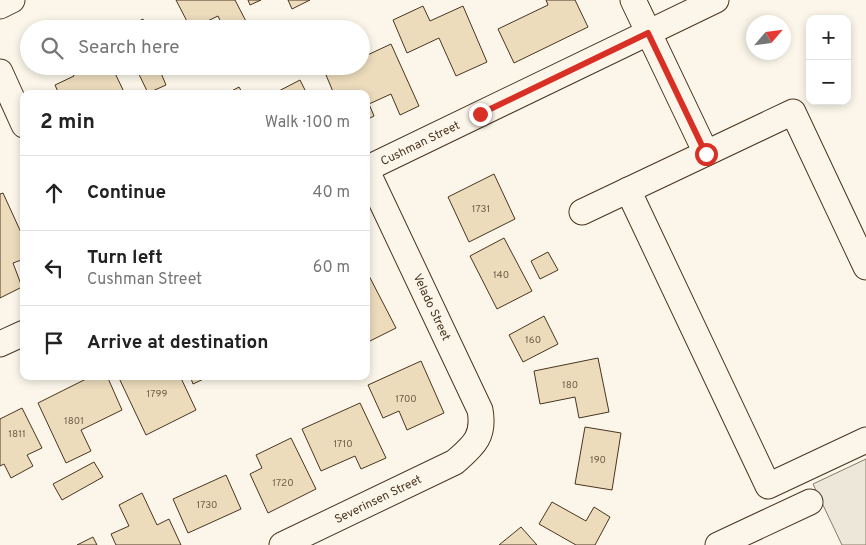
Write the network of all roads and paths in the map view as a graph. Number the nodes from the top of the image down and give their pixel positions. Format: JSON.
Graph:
{"nodes":[{"id":1,"x":12,"y":0,"type":"edge"},
{"id":2,"x":633,"y":0,"type":"edge"},
{"id":3,"x":716,"y":0,"type":"edge"},
{"id":4,"x":0,"y":6,"type":"edge"},
{"id":5,"x":648,"y":33,"type":"junction"},
{"id":6,"x":0,"y":72,"type":"edge"},
{"id":7,"x":20,"y":116,"type":"edge"},
{"id":8,"x":706,"y":154,"type":"junction"},
{"id":9,"x":370,"y":167,"type":"edge"},
{"id":10,"x":370,"y":177,"type":"edge"},
{"id":11,"x":628,"y":190,"type":"junction"},
{"id":12,"x":582,"y":212,"type":"dead end"},
{"id":13,"x":866,"y":267,"type":"edge"},
{"id":14,"x":20,"y":335,"type":"edge"},
{"id":15,"x":0,"y":344,"type":"edge"},
{"id":16,"x":866,"y":440,"type":"edge"},
{"id":17,"x":472,"y":447,"type":"joint"},
{"id":18,"x":810,"y":502,"type":"dead end"},
{"id":19,"x":282,"y":545,"type":"edge"},
{"id":20,"x":718,"y":545,"type":"edge"}],
"edges":[{"from":1,"to":4,"type":"street"},
{"from":2,"to":5,"type":"street"},
{"from":3,"to":5,"type":"street","name":"Cushman Street"},
{"from":5,"to":8,"type":"street"},
{"from":5,"to":9,"type":"street","name":"Cushman Street"},
{"from":6,"to":7,"type":"street"},
{"from":8,"to":11,"type":"street"},
{"from":8,"to":13,"type":"street"},
{"from":10,"to":17,"type":"street","name":"Velado Street"},
{"from":11,"to":12,"type":"street"},
{"from":11,"to":16,"type":"street"},
{"from":14,"to":15,"type":"street"},
{"from":17,"to":19,"type":"street","name":"Severinsen Street"},
{"from":18,"to":20,"type":"street"}]}
